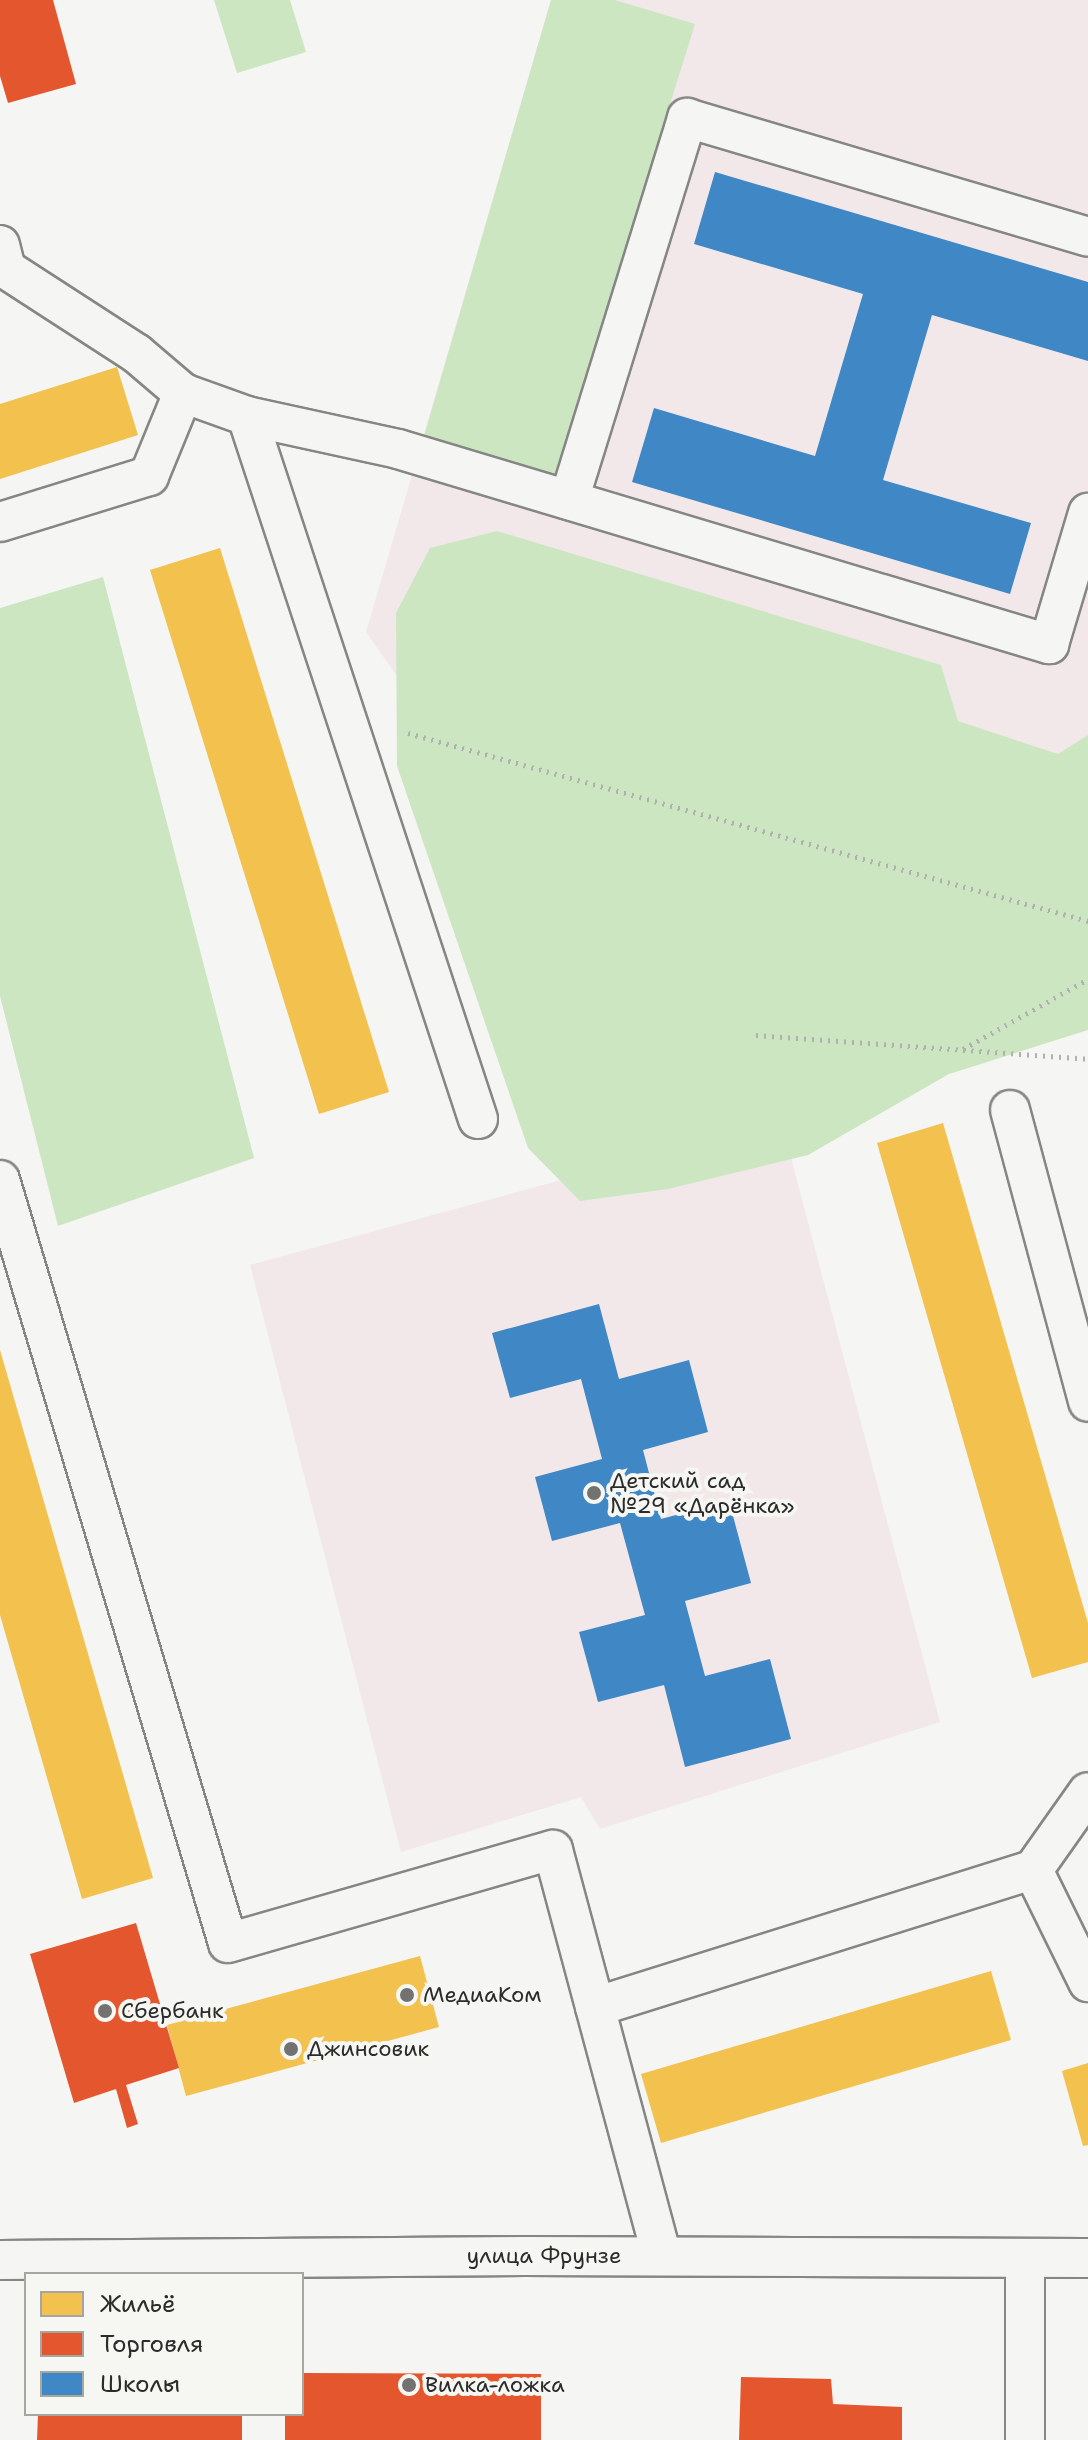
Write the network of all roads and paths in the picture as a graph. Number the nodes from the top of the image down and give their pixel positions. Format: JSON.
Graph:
{"nodes":[{"id":1,"x":1088,"y":237,"type":"edge"},
{"id":2,"x":2,"y":261,"type":"edge"},
{"id":3,"x":183,"y":393,"type":"junction"},
{"id":4,"x":247,"y":416,"type":"junction"},
{"id":5,"x":569,"y":500,"type":"junction"},
{"id":6,"x":1088,"y":513,"type":"edge"},
{"id":7,"x":0,"y":522,"type":"edge"},
{"id":8,"x":408,"y":733,"type":"dead end"},
{"id":9,"x":1088,"y":921,"type":"edge"},
{"id":10,"x":1088,"y":979,"type":"edge"},
{"id":11,"x":756,"y":1035,"type":"dead end"},
{"id":12,"x":962,"y":1050,"type":"junction"},
{"id":13,"x":1088,"y":1059,"type":"edge"},
{"id":14,"x":1010,"y":1110,"type":"dead end"},
{"id":15,"x":478,"y":1119,"type":"dead end"},
{"id":16,"x":0,"y":1180,"type":"edge"},
{"id":17,"x":1088,"y":1402,"type":"edge"},
{"id":18,"x":1088,"y":1792,"type":"edge"},
{"id":19,"x":1033,"y":1870,"type":"junction"},
{"id":20,"x":1088,"y":1982,"type":"edge"},
{"id":21,"x":595,"y":2007,"type":"junction"},
{"id":22,"x":662,"y":2256,"type":"junction"},
{"id":23,"x":1088,"y":2258,"type":"edge"},
{"id":24,"x":1025,"y":2259,"type":"junction"},
{"id":25,"x":0,"y":2260,"type":"edge"},
{"id":26,"x":1025,"y":2440,"type":"edge"}],
"edges":[{"from":1,"to":5,"type":"street"},
{"from":2,"to":3,"type":"street"},
{"from":3,"to":4,"type":"street"},
{"from":3,"to":7,"type":"street"},
{"from":4,"to":5,"type":"street"},
{"from":4,"to":15,"type":"street"},
{"from":5,"to":6,"type":"street"},
{"from":8,"to":9,"type":"path"},
{"from":10,"to":12,"type":"path"},
{"from":11,"to":12,"type":"path"},
{"from":12,"to":13,"type":"path"},
{"from":14,"to":17,"type":"street"},
{"from":16,"to":21,"type":"street"},
{"from":18,"to":19,"type":"street"},
{"from":19,"to":20,"type":"street"},
{"from":19,"to":21,"type":"street"},
{"from":21,"to":22,"type":"street"},
{"from":22,"to":24,"type":"street","name":"улица Фрунзе"},
{"from":22,"to":25,"type":"street","name":"улица Фрунзе"},
{"from":23,"to":24,"type":"street","name":"улица Фрунзе"},
{"from":24,"to":26,"type":"street"}]}
